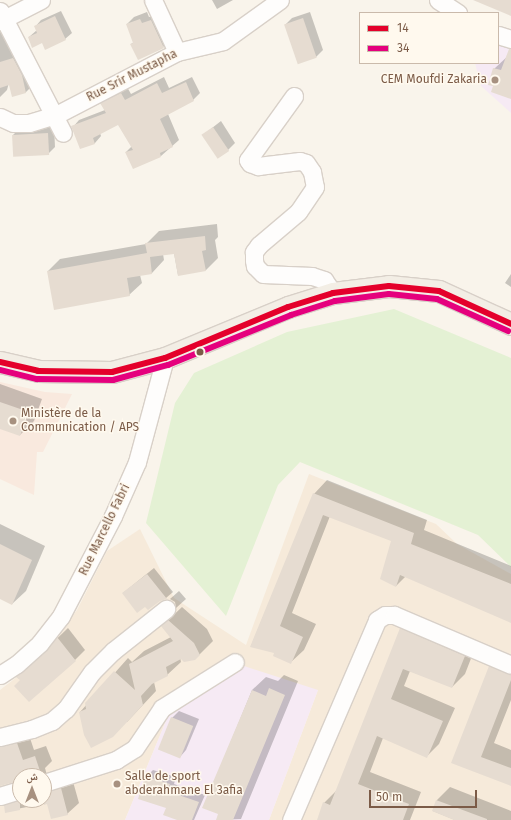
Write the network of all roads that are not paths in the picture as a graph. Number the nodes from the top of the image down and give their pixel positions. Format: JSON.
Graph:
{"nodes":[{"id":1,"x":41,"y":0,"type":"edge"},
{"id":2,"x":153,"y":0,"type":"edge"},
{"id":3,"x":280,"y":0,"type":"edge"},
{"id":4,"x":1,"y":17,"type":"edge"},
{"id":5,"x":499,"y":35,"type":"edge"},
{"id":6,"x":511,"y":39,"type":"edge"},
{"id":7,"x":177,"y":52,"type":"junction"},
{"id":8,"x":294,"y":96,"type":"dead end"},
{"id":9,"x":56,"y":115,"type":"junction"},
{"id":10,"x":0,"y":117,"type":"edge"},
{"id":11,"x":63,"y":133,"type":"dead end"},
{"id":12,"x":333,"y":293,"type":"junction"},
{"id":13,"x":511,"y":324,"type":"edge"},
{"id":14,"x":164,"y":358,"type":"junction"},
{"id":15,"x":0,"y":362,"type":"edge"},
{"id":16,"x":166,"y":609,"type":"dead end"},
{"id":17,"x":235,"y":662,"type":"dead end"},
{"id":18,"x":511,"y":665,"type":"edge"},
{"id":19,"x":0,"y":675,"type":"edge"},
{"id":20,"x":0,"y":737,"type":"edge"},
{"id":21,"x":52,"y":780,"type":"edge"},
{"id":22,"x":12,"y":792,"type":"edge"},
{"id":23,"x":0,"y":796,"type":"edge"},
{"id":24,"x":291,"y":820,"type":"edge"}],
"edges":[{"from":1,"to":4,"type":"street"},
{"from":2,"to":7,"type":"street"},
{"from":3,"to":7,"type":"street","name":"Rue Srir Mustapha"},
{"from":4,"to":9,"type":"street"},
{"from":5,"to":6,"type":"street"},
{"from":7,"to":9,"type":"street","name":"Rue Srir Mustapha"},
{"from":8,"to":12,"type":"street"},
{"from":9,"to":10,"type":"street","name":"Rue Srir Mustapha"},
{"from":9,"to":11,"type":"street"},
{"from":12,"to":13,"type":"main road"},
{"from":12,"to":14,"type":"main road"},
{"from":14,"to":15,"type":"main road"},
{"from":14,"to":19,"type":"street","name":"Rue Marcello Fabri"},
{"from":16,"to":20,"type":"street"},
{"from":17,"to":21,"type":"street"},
{"from":18,"to":24,"type":"street"},
{"from":22,"to":23,"type":"street"}]}
